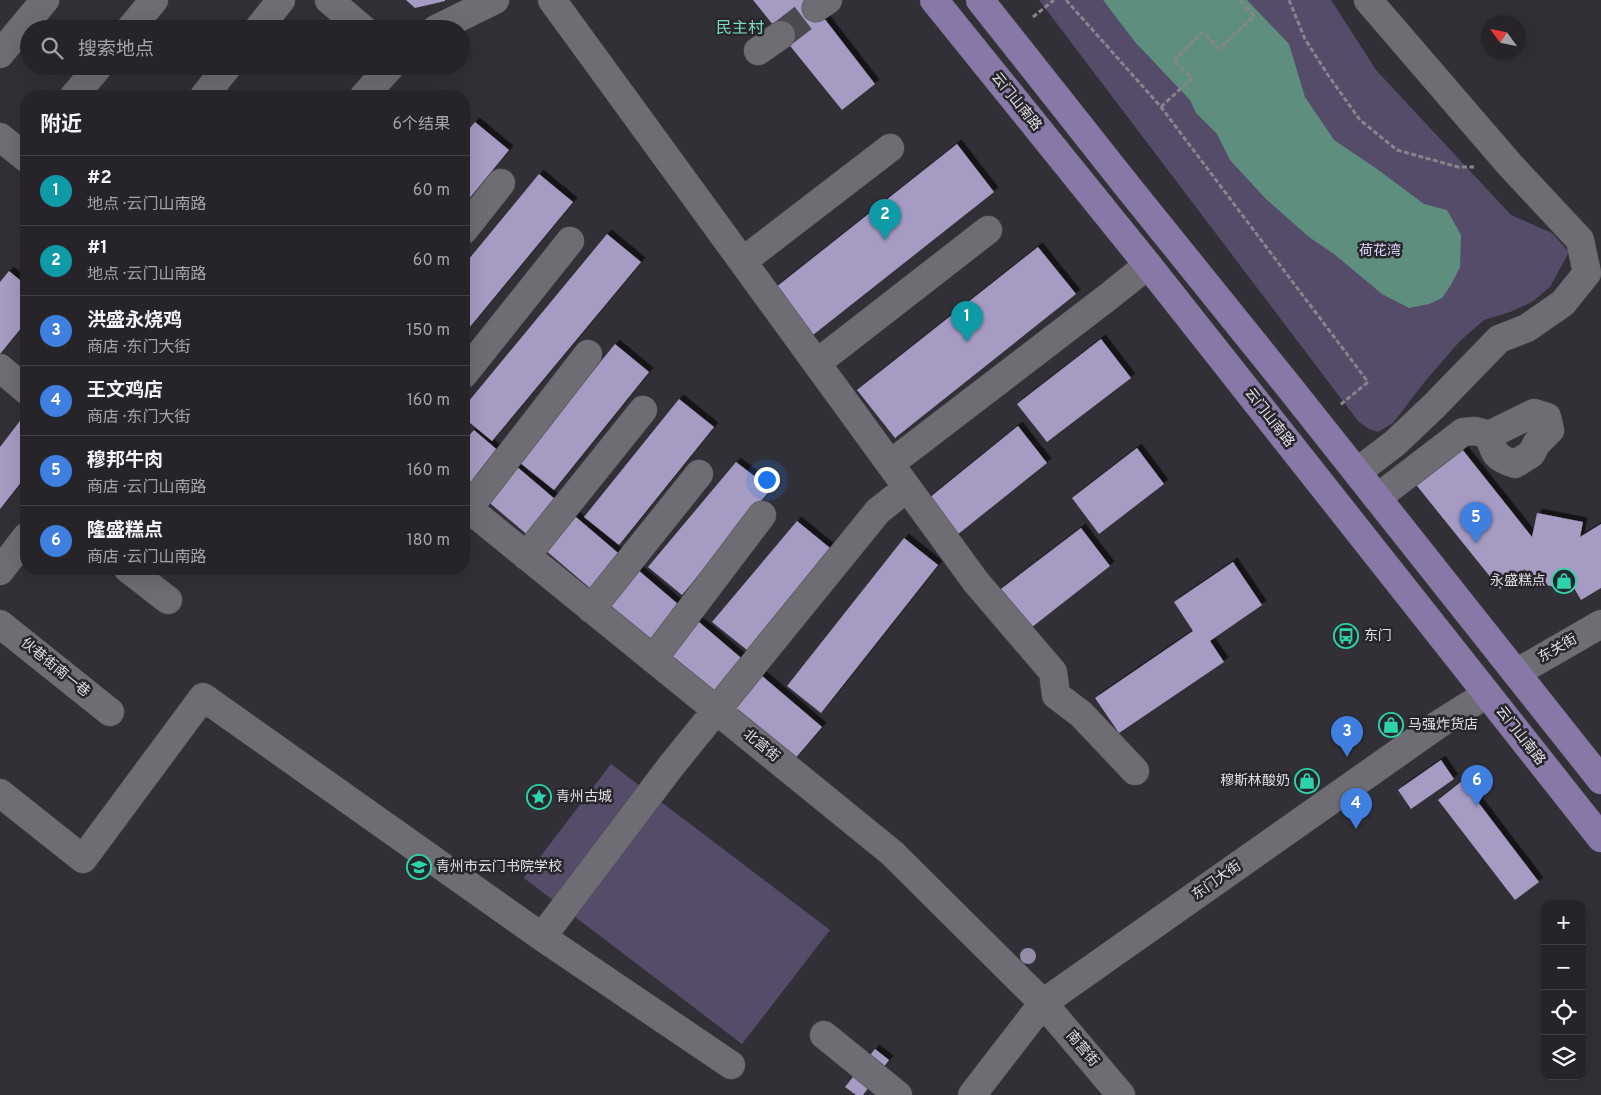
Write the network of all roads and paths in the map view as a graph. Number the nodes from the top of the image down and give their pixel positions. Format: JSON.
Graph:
{"nodes":[{"id":1,"x":45,"y":0,"type":"edge"},
{"id":2,"x":154,"y":0,"type":"edge"},
{"id":3,"x":281,"y":0,"type":"edge"},
{"id":4,"x":329,"y":0,"type":"edge"},
{"id":5,"x":494,"y":0,"type":"edge"},
{"id":6,"x":552,"y":0,"type":"edge"},
{"id":7,"x":934,"y":0,"type":"edge"},
{"id":8,"x":980,"y":0,"type":"edge"},
{"id":9,"x":1054,"y":0,"type":"edge"},
{"id":10,"x":1066,"y":0,"type":"edge"},
{"id":11,"x":1241,"y":0,"type":"edge"},
{"id":12,"x":1289,"y":0,"type":"edge"},
{"id":13,"x":1368,"y":0,"type":"edge"},
{"id":14,"x":1033,"y":18,"type":"dead end"},
{"id":15,"x":28,"y":20,"type":"edge"},
{"id":16,"x":137,"y":20,"type":"edge"},
{"id":17,"x":265,"y":20,"type":"edge"},
{"id":18,"x":353,"y":20,"type":"edge"},
{"id":19,"x":454,"y":20,"type":"edge"},
{"id":20,"x":20,"y":30,"type":"edge"},
{"id":21,"x":781,"y":35,"type":"tunnel mouth"},
{"id":22,"x":758,"y":51,"type":"dead end"},
{"id":23,"x":0,"y":54,"type":"edge"},
{"id":24,"x":92,"y":75,"type":"edge"},
{"id":25,"x":221,"y":75,"type":"edge"},
{"id":26,"x":383,"y":75,"type":"edge"},
{"id":27,"x":79,"y":90,"type":"edge"},
{"id":28,"x":209,"y":90,"type":"edge"},
{"id":29,"x":369,"y":90,"type":"edge"},
{"id":30,"x":1161,"y":106,"type":"junction"},
{"id":31,"x":0,"y":137,"type":"edge"},
{"id":32,"x":890,"y":148,"type":"dead end"},
{"id":33,"x":20,"y":152,"type":"edge"},
{"id":34,"x":1510,"y":166,"type":"junction"},
{"id":35,"x":501,"y":183,"type":"dead end"},
{"id":36,"x":470,"y":222,"type":"edge"},
{"id":37,"x":988,"y":230,"type":"dead end"},
{"id":38,"x":570,"y":241,"type":"dead end"},
{"id":39,"x":742,"y":261,"type":"junction"},
{"id":40,"x":1148,"y":265,"type":"junction"},
{"id":41,"x":588,"y":354,"type":"dead end"},
{"id":42,"x":817,"y":363,"type":"junction"},
{"id":43,"x":470,"y":366,"type":"edge"},
{"id":44,"x":642,"y":410,"type":"dead end"},
{"id":45,"x":1334,"y":410,"type":"dead end"},
{"id":46,"x":1488,"y":435,"type":"dead end"},
{"id":47,"x":890,"y":464,"type":"junction"},
{"id":48,"x":1357,"y":472,"type":"junction"},
{"id":49,"x":699,"y":474,"type":"dead end"},
{"id":50,"x":907,"y":488,"type":"junction"},
{"id":51,"x":1377,"y":498,"type":"junction"},
{"id":52,"x":470,"y":502,"type":"edge"},
{"id":53,"x":470,"y":510,"type":"edge"},
{"id":54,"x":762,"y":515,"type":"dead end"},
{"id":55,"x":20,"y":545,"type":"edge"},
{"id":56,"x":526,"y":556,"type":"junction"},
{"id":57,"x":0,"y":571,"type":"edge"},
{"id":58,"x":136,"y":575,"type":"edge"},
{"id":59,"x":168,"y":600,"type":"dead end"},
{"id":60,"x":591,"y":609,"type":"junction"},
{"id":61,"x":0,"y":624,"type":"edge"},
{"id":62,"x":1601,"y":624,"type":"edge"},
{"id":63,"x":653,"y":659,"type":"junction"},
{"id":64,"x":1516,"y":674,"type":"junction"},
{"id":65,"x":1487,"y":694,"type":"junction"},
{"id":66,"x":716,"y":710,"type":"junction"},
{"id":67,"x":110,"y":712,"type":"dead end"},
{"id":68,"x":1135,"y":771,"type":"dead end"},
{"id":69,"x":1601,"y":780,"type":"edge"},
{"id":70,"x":0,"y":793,"type":"edge"},
{"id":71,"x":1601,"y":838,"type":"edge"},
{"id":72,"x":542,"y":937,"type":"junction"},
{"id":73,"x":1043,"y":1003,"type":"junction"},
{"id":74,"x":824,"y":1035,"type":"dead end"},
{"id":75,"x":731,"y":1065,"type":"dead end"},
{"id":76,"x":898,"y":1095,"type":"edge"},
{"id":77,"x":972,"y":1095,"type":"edge"},
{"id":78,"x":1121,"y":1095,"type":"edge"}],
"edges":[{"from":1,"to":15,"type":"street"},
{"from":2,"to":16,"type":"street"},
{"from":3,"to":17,"type":"street"},
{"from":4,"to":18,"type":"street"},
{"from":5,"to":19,"type":"street"},
{"from":6,"to":39,"type":"street"},
{"from":7,"to":40,"type":"main road","name":"云门山南路"},
{"from":8,"to":48,"type":"main road"},
{"from":9,"to":14,"type":"path"},
{"from":10,"to":30,"type":"path"},
{"from":11,"to":30,"type":"path"},
{"from":12,"to":34,"type":"path"},
{"from":13,"to":34,"type":"street"},
{"from":20,"to":23,"type":"street"},
{"from":21,"to":22,"type":"street"},
{"from":24,"to":27,"type":"street"},
{"from":25,"to":28,"type":"street"},
{"from":26,"to":29,"type":"street"},
{"from":30,"to":45,"type":"path"},
{"from":31,"to":33,"type":"street"},
{"from":32,"to":39,"type":"street"},
{"from":34,"to":48,"type":"street"},
{"from":35,"to":36,"type":"street"},
{"from":37,"to":42,"type":"street"},
{"from":38,"to":43,"type":"street"},
{"from":39,"to":42,"type":"street"},
{"from":40,"to":47,"type":"street"},
{"from":40,"to":65,"type":"main road","name":"云门山南路"},
{"from":41,"to":52,"type":"street"},
{"from":42,"to":47,"type":"street"},
{"from":44,"to":56,"type":"street"},
{"from":46,"to":51,"type":"street"},
{"from":47,"to":50,"type":"street"},
{"from":48,"to":51,"type":"main road"},
{"from":49,"to":60,"type":"street"},
{"from":50,"to":66,"type":"street"},
{"from":50,"to":68,"type":"street"},
{"from":51,"to":64,"type":"main road"},
{"from":53,"to":56,"type":"street","name":"北营街"},
{"from":54,"to":63,"type":"street"},
{"from":55,"to":57,"type":"street"},
{"from":56,"to":60,"type":"street","name":"北营街"},
{"from":58,"to":59,"type":"street"},
{"from":60,"to":63,"type":"street","name":"北营街"},
{"from":61,"to":67,"type":"street","name":"伙巷街南一巷"},
{"from":62,"to":64,"type":"street","name":"东关街"},
{"from":63,"to":66,"type":"street","name":"北营街"},
{"from":64,"to":69,"type":"main road"},
{"from":65,"to":71,"type":"main road","name":"云门山南路"},
{"from":65,"to":73,"type":"street","name":"东门大街"},
{"from":66,"to":72,"type":"street"},
{"from":66,"to":73,"type":"street","name":"北营街"},
{"from":70,"to":72,"type":"street"},
{"from":72,"to":75,"type":"street"},
{"from":73,"to":77,"type":"street","name":"东门大街"},
{"from":73,"to":78,"type":"street","name":"南营街"},
{"from":74,"to":76,"type":"street"}]}
